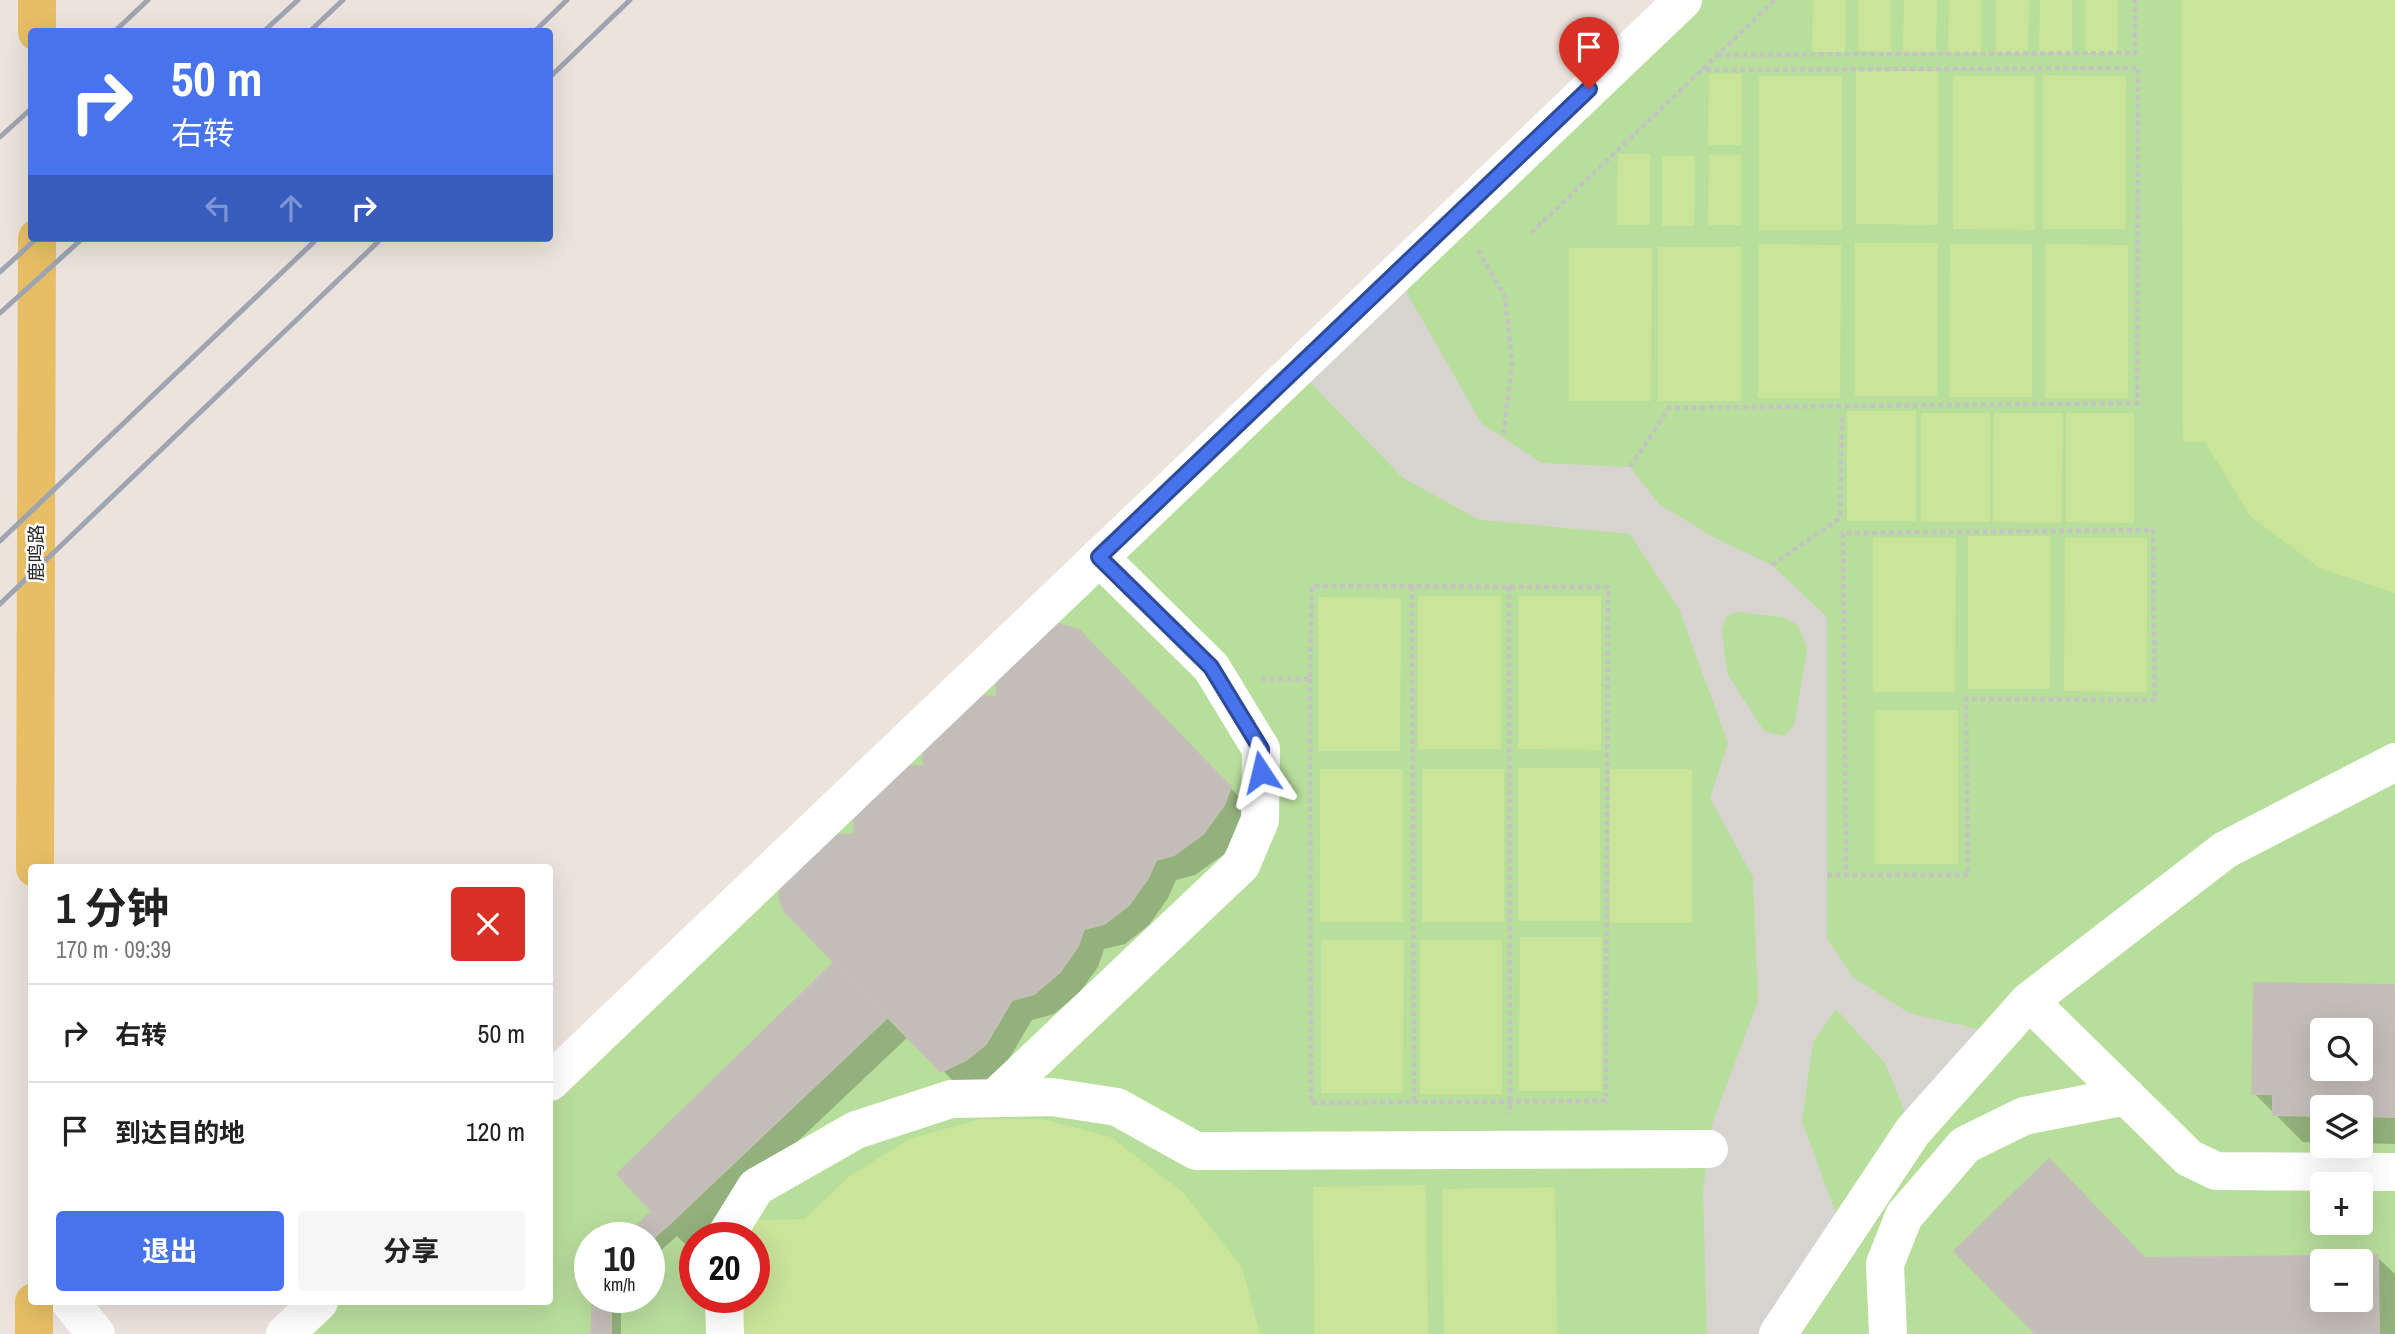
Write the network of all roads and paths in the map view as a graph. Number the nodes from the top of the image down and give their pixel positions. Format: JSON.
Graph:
{"nodes":[{"id":1,"x":37,"y":0,"type":"edge"},
{"id":2,"x":1683,"y":0,"type":"edge"},
{"id":3,"x":1774,"y":0,"type":"edge"},
{"id":4,"x":2136,"y":0,"type":"edge"},
{"id":5,"x":37,"y":28,"type":"edge"},
{"id":6,"x":1717,"y":55,"type":"junction"},
{"id":7,"x":1701,"y":70,"type":"junction"},
{"id":8,"x":1458,"y":215,"type":"junction"},
{"id":9,"x":1531,"y":233,"type":"dead end"},
{"id":10,"x":37,"y":242,"type":"edge"},
{"id":11,"x":1842,"y":418,"type":"dead end"},
{"id":12,"x":1503,"y":437,"type":"dead end"},
{"id":13,"x":1630,"y":467,"type":"dead end"},
{"id":14,"x":1099,"y":557,"type":"junction"},
{"id":15,"x":1772,"y":565,"type":"dead end"},
{"id":16,"x":1412,"y":586,"type":"junction"},
{"id":17,"x":1509,"y":586,"type":"junction"},
{"id":18,"x":1218,"y":679,"type":"junction"},
{"id":19,"x":1310,"y":679,"type":"junction"},
{"id":20,"x":2395,"y":762,"type":"edge"},
{"id":21,"x":35,"y":864,"type":"edge"},
{"id":22,"x":1827,"y":875,"type":"dead end"},
{"id":23,"x":1846,"y":875,"type":"junction"},
{"id":24,"x":2029,"y":1001,"type":"junction"},
{"id":25,"x":553,"y":1079,"type":"edge"},
{"id":26,"x":2126,"y":1096,"type":"junction"},
{"id":27,"x":995,"y":1098,"type":"junction"},
{"id":28,"x":1414,"y":1102,"type":"junction"},
{"id":29,"x":1510,"y":1102,"type":"junction"},
{"id":30,"x":1709,"y":1149,"type":"dead end"},
{"id":31,"x":1511,"y":1150,"type":"junction"},
{"id":32,"x":1413,"y":1151,"type":"junction"},
{"id":33,"x":2395,"y":1171,"type":"edge"},
{"id":34,"x":734,"y":1222,"type":"edge"},
{"id":35,"x":34,"y":1305,"type":"edge"},
{"id":36,"x":72,"y":1305,"type":"edge"},
{"id":37,"x":316,"y":1305,"type":"edge"},
{"id":38,"x":724,"y":1313,"type":"edge"},
{"id":39,"x":1786,"y":1331,"type":"edge"},
{"id":40,"x":34,"y":1334,"type":"edge"},
{"id":41,"x":96,"y":1334,"type":"edge"},
{"id":42,"x":285,"y":1334,"type":"edge"},
{"id":43,"x":724,"y":1334,"type":"edge"},
{"id":44,"x":1888,"y":1334,"type":"edge"}],
"edges":[{"from":1,"to":5,"type":"main road"},
{"from":2,"to":8,"type":"lane"},
{"from":3,"to":6,"type":"path"},
{"from":4,"to":6,"type":"path"},
{"from":6,"to":7,"type":"path"},
{"from":7,"to":9,"type":"path"},
{"from":7,"to":13,"type":"path"},
{"from":8,"to":12,"type":"path"},
{"from":8,"to":14,"type":"lane"},
{"from":10,"to":21,"type":"main road","name":"鹿鸣路"},
{"from":11,"to":15,"type":"path"},
{"from":14,"to":18,"type":"lane"},
{"from":14,"to":25,"type":"lane"},
{"from":16,"to":17,"type":"path"},
{"from":16,"to":19,"type":"path"},
{"from":16,"to":28,"type":"path"},
{"from":17,"to":29,"type":"path"},
{"from":17,"to":29,"type":"path"},
{"from":18,"to":19,"type":"path"},
{"from":18,"to":27,"type":"lane"},
{"from":19,"to":28,"type":"path"},
{"from":20,"to":24,"type":"lane"},
{"from":22,"to":23,"type":"path"},
{"from":23,"to":23,"type":"path"},
{"from":24,"to":26,"type":"lane"},
{"from":24,"to":39,"type":"lane"},
{"from":26,"to":33,"type":"lane"},
{"from":26,"to":44,"type":"lane"},
{"from":27,"to":32,"type":"lane"},
{"from":27,"to":34,"type":"lane"},
{"from":28,"to":29,"type":"path"},
{"from":28,"to":32,"type":"path"},
{"from":29,"to":31,"type":"path"},
{"from":30,"to":31,"type":"lane"},
{"from":31,"to":32,"type":"lane"},
{"from":35,"to":40,"type":"main road"},
{"from":36,"to":41,"type":"lane"},
{"from":37,"to":42,"type":"lane"},
{"from":38,"to":43,"type":"lane"}]}
